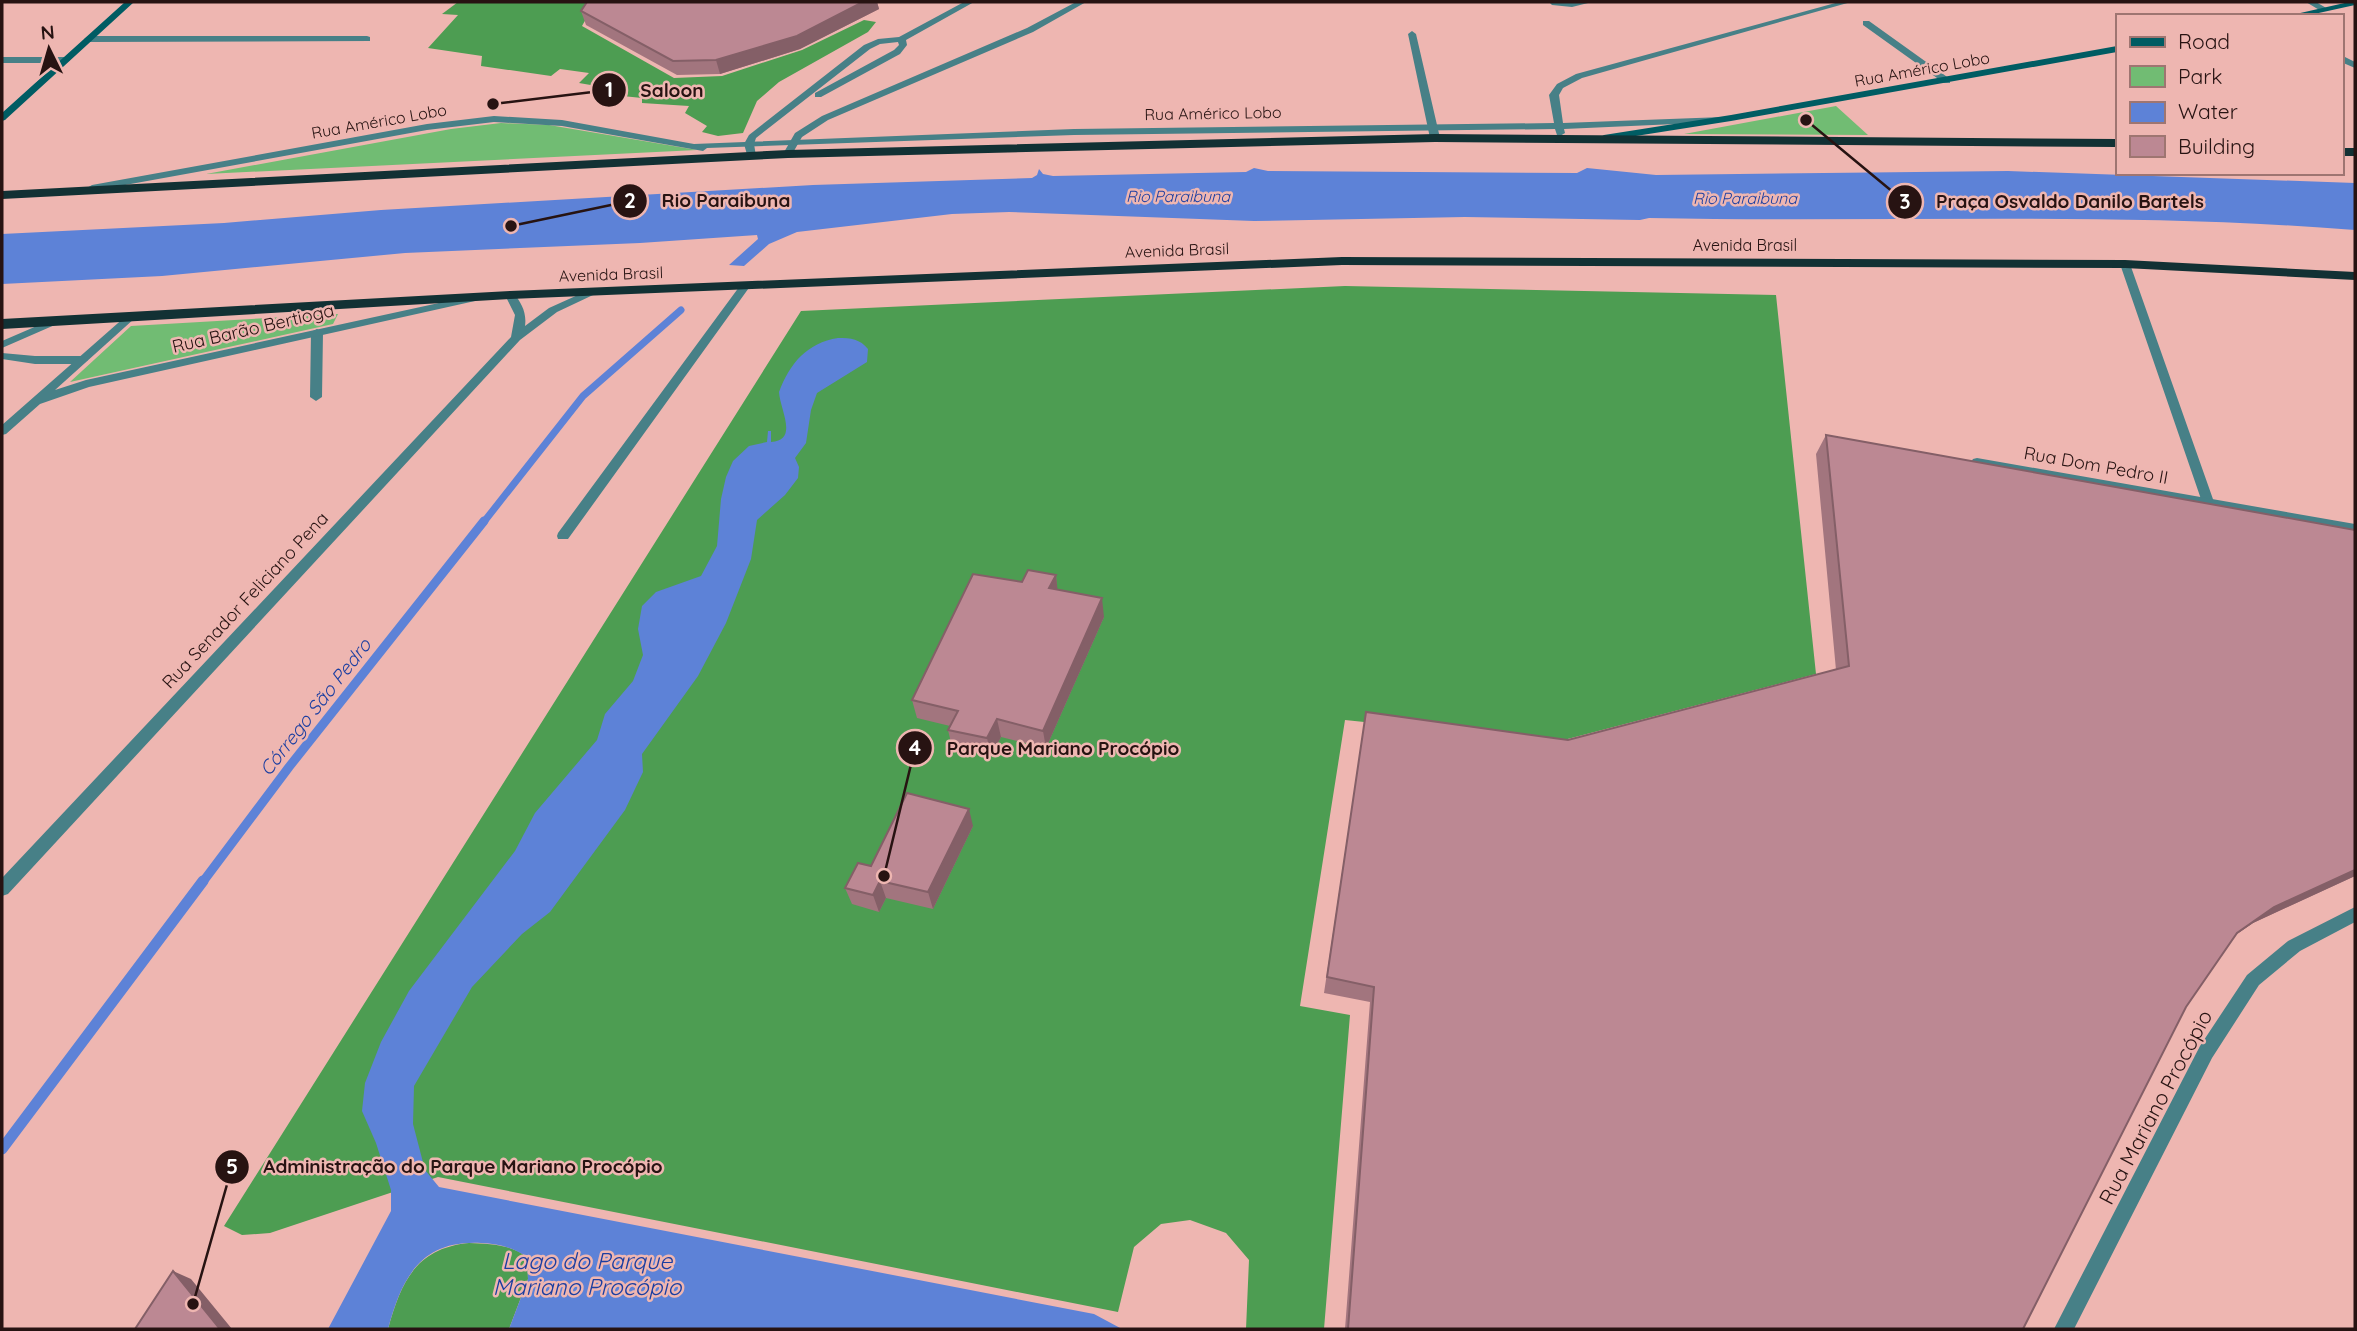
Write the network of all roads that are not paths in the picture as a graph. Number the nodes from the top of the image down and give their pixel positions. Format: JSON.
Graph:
{"nodes":[{"id":1,"x":130,"y":2,"type":"edge"},
{"id":2,"x":970,"y":2,"type":"edge"},
{"id":3,"x":1082,"y":2,"type":"edge"},
{"id":4,"x":1588,"y":2,"type":"edge"},
{"id":5,"x":1847,"y":2,"type":"edge"},
{"id":6,"x":2309,"y":2,"type":"edge"},
{"id":7,"x":1552,"y":3,"type":"edge"},
{"id":8,"x":2355,"y":3,"type":"edge"},
{"id":9,"x":2324,"y":9,"type":"junction"},
{"id":10,"x":2300,"y":14,"type":"edge"},
{"id":11,"x":1866,"y":23,"type":"dead end"},
{"id":12,"x":1412,"y":34,"type":"dead end"},
{"id":13,"x":88,"y":39,"type":"junction"},
{"id":14,"x":367,"y":39,"type":"dead end"},
{"id":15,"x":901,"y":39,"type":"junction"},
{"id":16,"x":2116,"y":49,"type":"edge"},
{"id":17,"x":2,"y":60,"type":"edge"},
{"id":18,"x":66,"y":60,"type":"junction"},
{"id":19,"x":1947,"y":81,"type":"junction"},
{"id":20,"x":786,"y":112,"type":"junction"},
{"id":21,"x":2,"y":118,"type":"edge"},
{"id":22,"x":1731,"y":118,"type":"junction"},
{"id":23,"x":1434,"y":132,"type":"junction"},
{"id":24,"x":1560,"y":132,"type":"junction"},
{"id":25,"x":1604,"y":138,"type":"junction"},
{"id":26,"x":2116,"y":143,"type":"edge"},
{"id":27,"x":790,"y":148,"type":"junction"},
{"id":28,"x":748,"y":152,"type":"junction"},
{"id":29,"x":68,"y":193,"type":"junction"},
{"id":30,"x":2,"y":195,"type":"edge"},
{"id":31,"x":2124,"y":264,"type":"junction"},
{"id":32,"x":2355,"y":276,"type":"edge"},
{"id":33,"x":746,"y":285,"type":"junction"},
{"id":34,"x":589,"y":293,"type":"junction"},
{"id":35,"x":510,"y":295,"type":"junction"},
{"id":36,"x":483,"y":296,"type":"junction"},
{"id":37,"x":130,"y":318,"type":"junction"},
{"id":38,"x":52,"y":321,"type":"junction"},
{"id":39,"x":2,"y":324,"type":"edge"},
{"id":40,"x":317,"y":332,"type":"junction"},
{"id":41,"x":516,"y":338,"type":"junction"},
{"id":42,"x":2,"y":345,"type":"edge"},
{"id":43,"x":2,"y":356,"type":"edge"},
{"id":44,"x":35,"y":360,"type":"junction"},
{"id":45,"x":82,"y":360,"type":"junction"},
{"id":46,"x":2,"y":362,"type":"edge"},
{"id":47,"x":2,"y":368,"type":"edge"},
{"id":48,"x":316,"y":397,"type":"dead end"},
{"id":49,"x":33,"y":402,"type":"junction"},
{"id":50,"x":2,"y":432,"type":"edge"},
{"id":51,"x":1965,"y":460,"type":"edge"},
{"id":52,"x":2208,"y":502,"type":"junction"},
{"id":53,"x":2355,"y":529,"type":"edge"},
{"id":54,"x":563,"y":536,"type":"dead end"},
{"id":55,"x":2,"y":889,"type":"edge"},
{"id":56,"x":2355,"y":914,"type":"edge"},
{"id":57,"x":2064,"y":1329,"type":"edge"}],
"edges":[{"from":1,"to":13,"type":"main road"},
{"from":2,"to":15,"type":"street"},
{"from":3,"to":27,"type":"street"},
{"from":4,"to":7,"type":"street"},
{"from":5,"to":24,"type":"street"},
{"from":6,"to":9,"type":"street"},
{"from":8,"to":9,"type":"main road"},
{"from":9,"to":10,"type":"main road"},
{"from":11,"to":19,"type":"street"},
{"from":12,"to":23,"type":"street"},
{"from":13,"to":14,"type":"street"},
{"from":13,"to":18,"type":"main road"},
{"from":15,"to":20,"type":"street"},
{"from":15,"to":20,"type":"street"},
{"from":16,"to":19,"type":"main road","name":"Rua Américo Lobo"},
{"from":17,"to":18,"type":"street"},
{"from":18,"to":21,"type":"main road"},
{"from":19,"to":22,"type":"main road","name":"Rua Américo Lobo"},
{"from":20,"to":28,"type":"street"},
{"from":22,"to":24,"type":"street","name":"Rua Américo Lobo"},
{"from":22,"to":25,"type":"main road","name":"Rua Américo Lobo"},
{"from":23,"to":24,"type":"highway"},
{"from":23,"to":27,"type":"highway"},
{"from":24,"to":25,"type":"highway"},
{"from":25,"to":26,"type":"highway"},
{"from":27,"to":28,"type":"highway"},
{"from":28,"to":29,"type":"highway"},
{"from":28,"to":29,"type":"street","name":"Rua Américo Lobo"},
{"from":29,"to":30,"type":"highway"},
{"from":31,"to":32,"type":"highway","name":"Avenida Brasil"},
{"from":31,"to":33,"type":"highway","name":"Avenida Brasil"},
{"from":31,"to":52,"type":"street"},
{"from":33,"to":34,"type":"highway","name":"Avenida Brasil"},
{"from":33,"to":54,"type":"street"},
{"from":34,"to":35,"type":"highway","name":"Avenida Brasil"},
{"from":34,"to":41,"type":"street","name":"Rua Senador Feliciano Pena"},
{"from":35,"to":36,"type":"highway","name":"Avenida Brasil"},
{"from":35,"to":41,"type":"street"},
{"from":36,"to":37,"type":"highway","name":"Avenida Brasil"},
{"from":36,"to":40,"type":"street","name":"Rua Barão Bertioga"},
{"from":37,"to":38,"type":"highway","name":"Avenida Brasil"},
{"from":37,"to":45,"type":"street"},
{"from":38,"to":39,"type":"highway","name":"Avenida Brasil"},
{"from":38,"to":42,"type":"street"},
{"from":40,"to":48,"type":"street"},
{"from":40,"to":49,"type":"street","name":"Rua Barão Bertioga"},
{"from":41,"to":55,"type":"street","name":"Rua Senador Feliciano Pena"},
{"from":43,"to":44,"type":"street"},
{"from":44,"to":45,"type":"street"},
{"from":44,"to":46,"type":"street"},
{"from":44,"to":47,"type":"street"},
{"from":45,"to":49,"type":"street"},
{"from":49,"to":50,"type":"street"},
{"from":51,"to":52,"type":"street","name":"Rua Dom Pedro II"},
{"from":52,"to":53,"type":"street","name":"Rua Dom Pedro II"},
{"from":56,"to":57,"type":"street","name":"Rua Mariano Procópio"}]}
